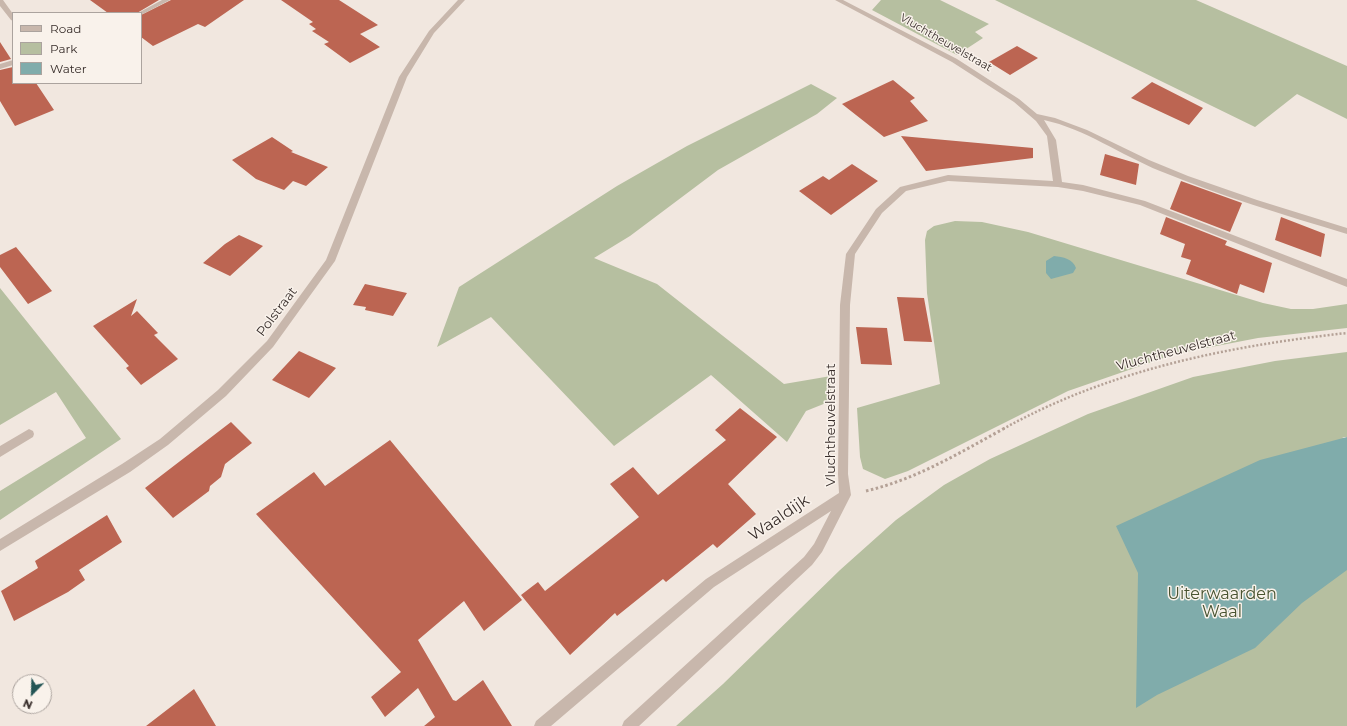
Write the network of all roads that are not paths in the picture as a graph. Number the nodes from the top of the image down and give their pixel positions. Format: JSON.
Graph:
{"nodes":[{"id":1,"x":167,"y":0,"type":"edge"},
{"id":2,"x":462,"y":0,"type":"edge"},
{"id":3,"x":838,"y":0,"type":"edge"},
{"id":4,"x":0,"y":1,"type":"edge"},
{"id":5,"x":142,"y":12,"type":"edge"},
{"id":6,"x":12,"y":18,"type":"edge"},
{"id":7,"x":12,"y":62,"type":"edge"},
{"id":8,"x":0,"y":67,"type":"edge"},
{"id":9,"x":1036,"y":116,"type":"junction"},
{"id":10,"x":1058,"y":184,"type":"junction"},
{"id":11,"x":1347,"y":231,"type":"edge"},
{"id":12,"x":1347,"y":283,"type":"edge"},
{"id":13,"x":29,"y":434,"type":"dead end"},
{"id":14,"x":0,"y":452,"type":"edge"},
{"id":15,"x":845,"y":495,"type":"junction"},
{"id":16,"x":0,"y":545,"type":"edge"},
{"id":17,"x":541,"y":726,"type":"edge"},
{"id":18,"x":629,"y":726,"type":"edge"}],
"edges":[{"from":1,"to":5,"type":"street"},
{"from":2,"to":16,"type":"street","name":"Polstraat"},
{"from":3,"to":9,"type":"street","name":"Vluchtheuvelstraat"},
{"from":4,"to":6,"type":"street"},
{"from":7,"to":8,"type":"street"},
{"from":9,"to":10,"type":"street","name":"Vluchtheuvelstraat"},
{"from":9,"to":11,"type":"street","name":"Vluchtheuvelstraat"},
{"from":10,"to":12,"type":"street","name":"Vluchtheuvelstraat"},
{"from":10,"to":15,"type":"street","name":"Vluchtheuvelstraat"},
{"from":13,"to":14,"type":"street"},
{"from":15,"to":17,"type":"street","name":"Waaldijk"},
{"from":15,"to":18,"type":"street"}]}
